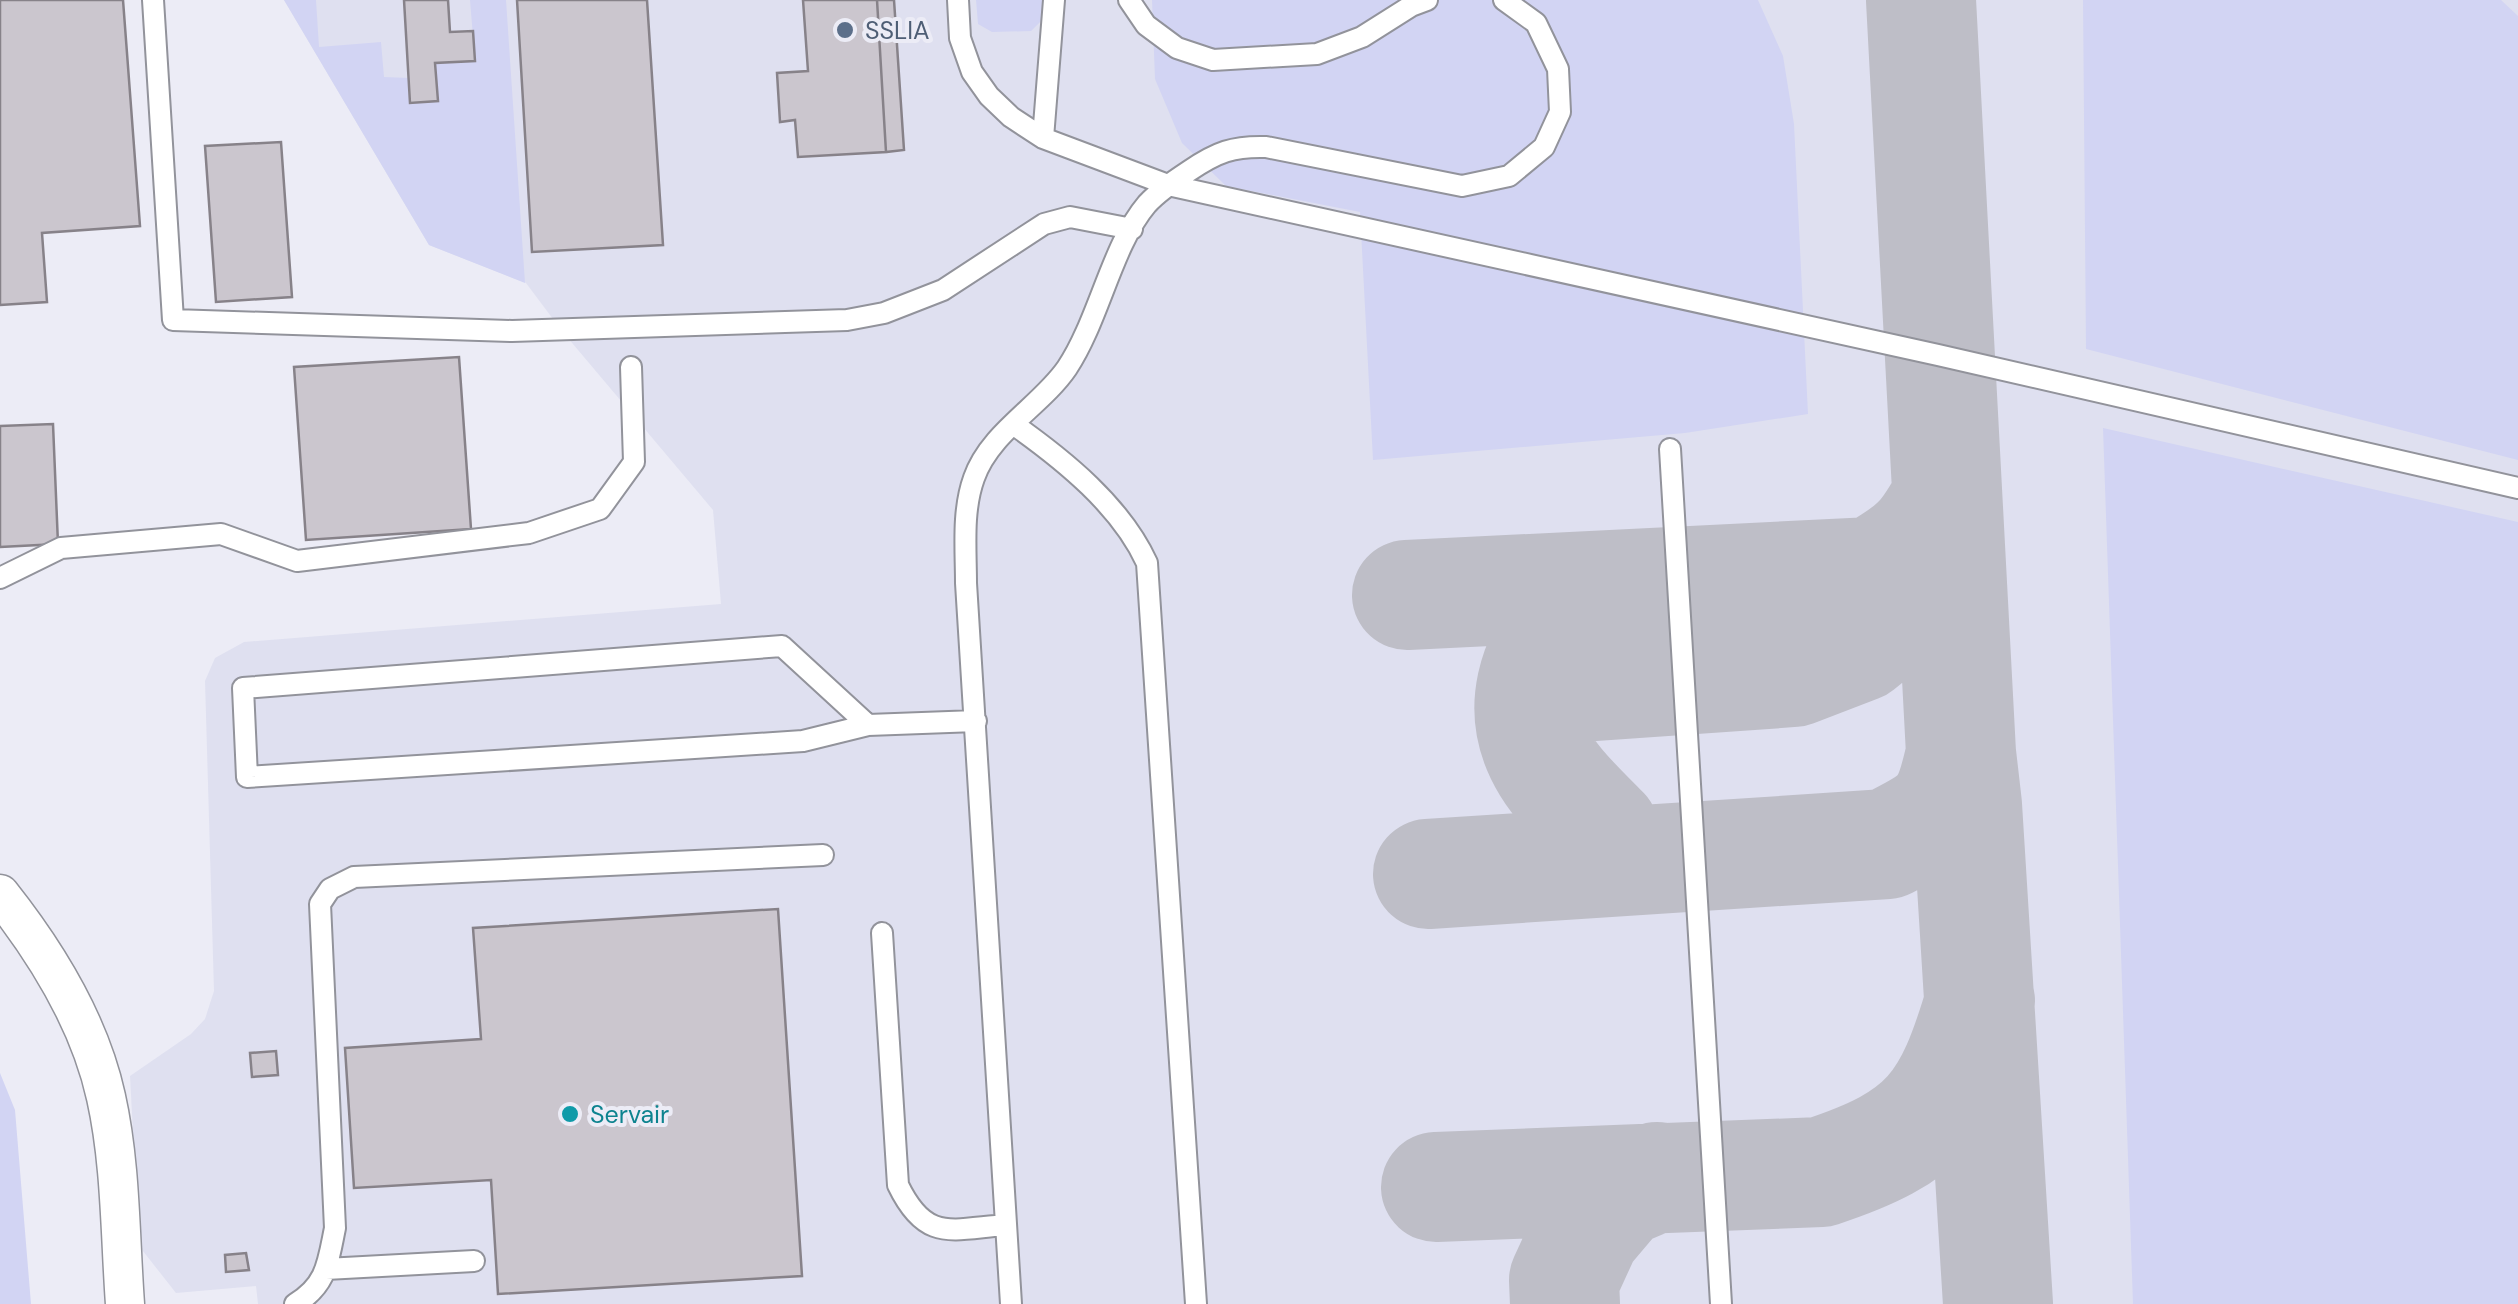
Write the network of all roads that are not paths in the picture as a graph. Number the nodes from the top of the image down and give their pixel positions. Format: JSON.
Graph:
{"nodes":[{"id":1,"x":153,"y":0,"type":"edge"},
{"id":2,"x":958,"y":0,"type":"edge"},
{"id":3,"x":1054,"y":0,"type":"edge"},
{"id":4,"x":1129,"y":0,"type":"edge"},
{"id":5,"x":1427,"y":0,"type":"edge"},
{"id":6,"x":1504,"y":0,"type":"edge"},
{"id":7,"x":1042,"y":138,"type":"junction"},
{"id":8,"x":1168,"y":185,"type":"junction"},
{"id":9,"x":1132,"y":230,"type":"junction"},
{"id":10,"x":631,"y":367,"type":"dead end"},
{"id":11,"x":1014,"y":424,"type":"junction"},
{"id":12,"x":1670,"y":449,"type":"dead end"},
{"id":13,"x":2518,"y":488,"type":"edge"},
{"id":14,"x":0,"y":578,"type":"edge"},
{"id":15,"x":976,"y":720,"type":"junction"},
{"id":16,"x":868,"y":726,"type":"junction"},
{"id":17,"x":823,"y":855,"type":"dead end"},
{"id":18,"x":0,"y":894,"type":"edge"},
{"id":19,"x":882,"y":933,"type":"dead end"},
{"id":20,"x":1006,"y":1226,"type":"junction"},
{"id":21,"x":474,"y":1260,"type":"dead end"},
{"id":22,"x":326,"y":1268,"type":"junction"},
{"id":23,"x":125,"y":1304,"type":"edge"},
{"id":24,"x":295,"y":1304,"type":"edge"},
{"id":25,"x":1011,"y":1304,"type":"edge"},
{"id":26,"x":1196,"y":1304,"type":"edge"},
{"id":27,"x":1721,"y":1304,"type":"edge"}],
"edges":[{"from":1,"to":9,"type":"lane"},
{"from":2,"to":7,"type":"lane"},
{"from":3,"to":7,"type":"lane"},
{"from":4,"to":5,"type":"lane"},
{"from":6,"to":8,"type":"lane"},
{"from":7,"to":8,"type":"lane"},
{"from":8,"to":9,"type":"lane"},
{"from":8,"to":13,"type":"lane"},
{"from":9,"to":11,"type":"lane"},
{"from":10,"to":14,"type":"lane"},
{"from":11,"to":15,"type":"lane"},
{"from":11,"to":26,"type":"lane"},
{"from":12,"to":27,"type":"lane"},
{"from":15,"to":16,"type":"lane"},
{"from":15,"to":20,"type":"lane"},
{"from":16,"to":16,"type":"lane"},
{"from":17,"to":22,"type":"lane"},
{"from":18,"to":23,"type":"street"},
{"from":19,"to":20,"type":"lane"},
{"from":20,"to":25,"type":"lane"},
{"from":21,"to":22,"type":"lane"},
{"from":22,"to":24,"type":"lane"}]}
